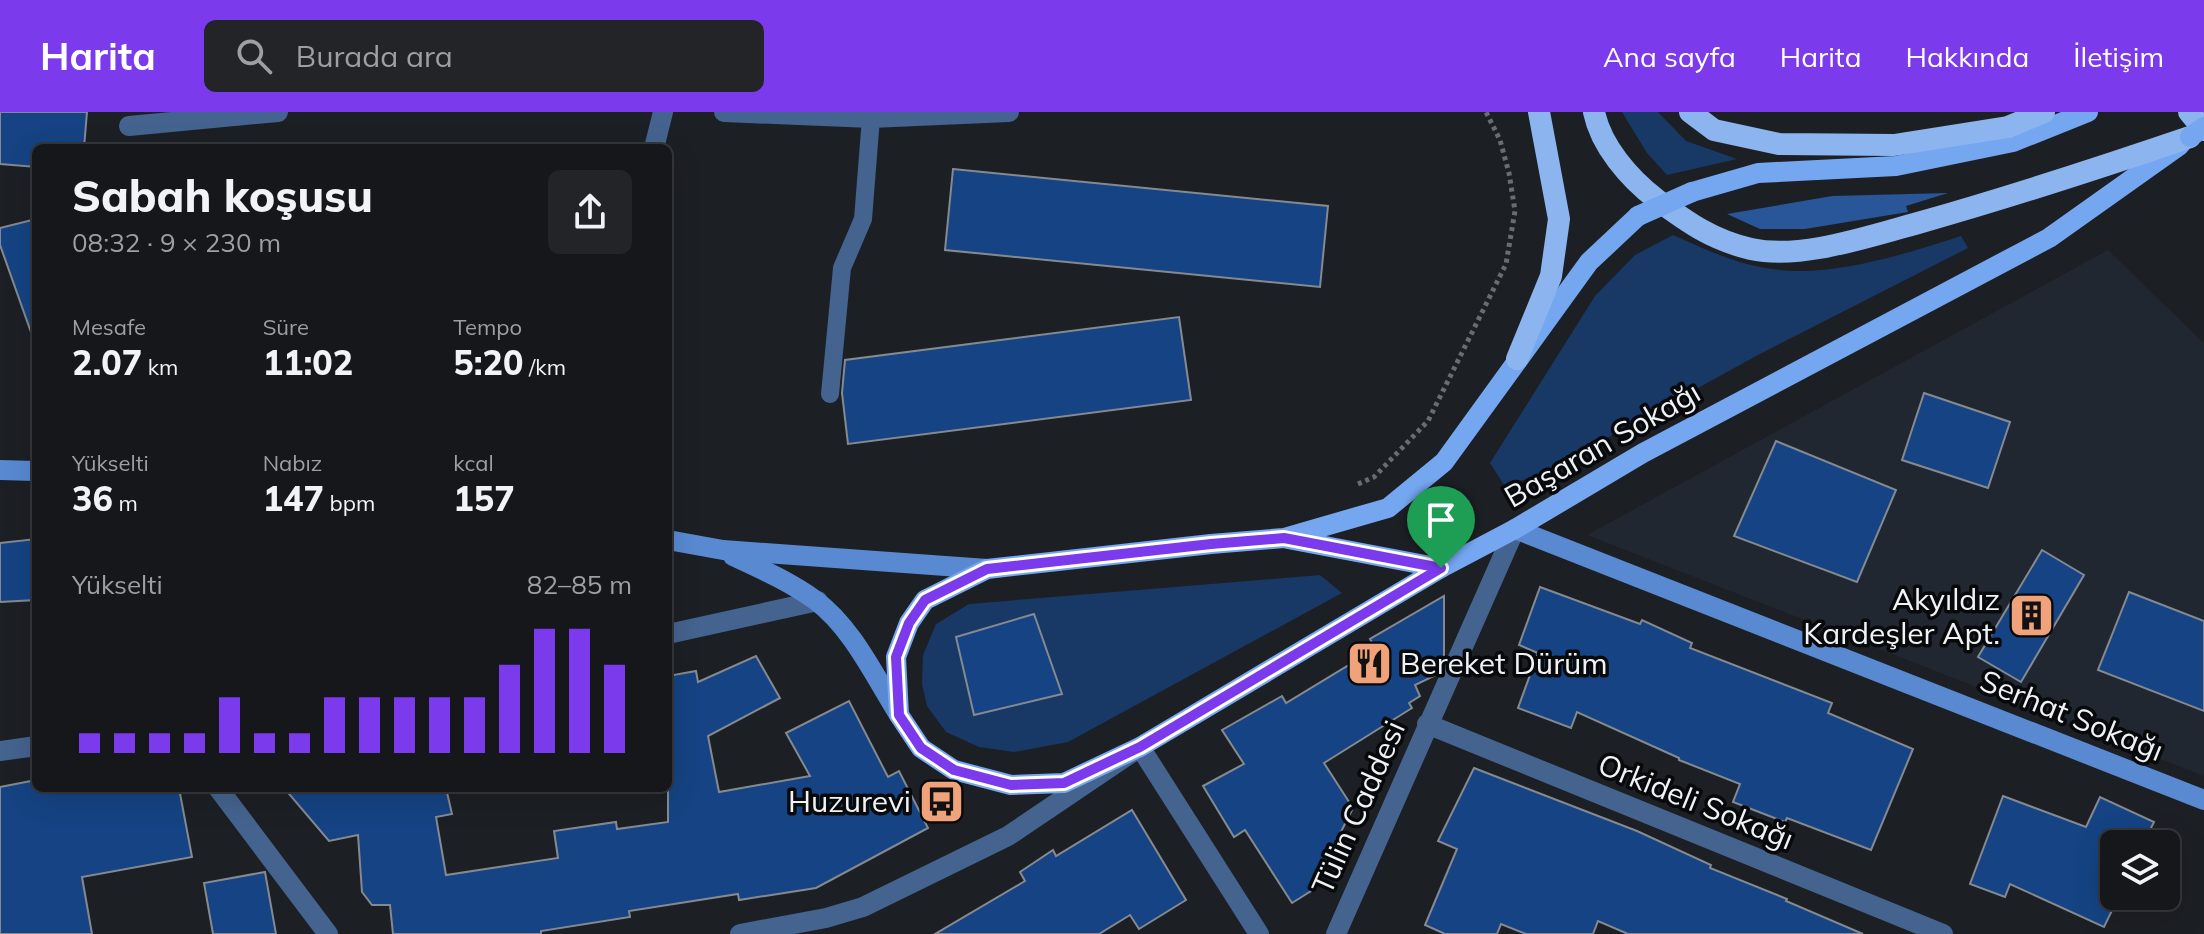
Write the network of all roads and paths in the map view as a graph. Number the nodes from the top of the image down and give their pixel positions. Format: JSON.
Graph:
{"nodes":[{"id":1,"x":278,"y":112,"type":"edge"},
{"id":2,"x":663,"y":112,"type":"edge"},
{"id":3,"x":724,"y":112,"type":"edge"},
{"id":4,"x":1009,"y":112,"type":"edge"},
{"id":5,"x":1486,"y":112,"type":"edge"},
{"id":6,"x":1539,"y":112,"type":"edge"},
{"id":7,"x":1594,"y":112,"type":"edge"},
{"id":8,"x":1690,"y":112,"type":"edge"},
{"id":9,"x":2044,"y":112,"type":"edge"},
{"id":10,"x":2088,"y":112,"type":"edge"},
{"id":11,"x":2189,"y":112,"type":"edge"},
{"id":12,"x":871,"y":118,"type":"junction"},
{"id":13,"x":129,"y":126,"type":"dead end"},
{"id":14,"x":2199,"y":131,"type":"edge"},
{"id":15,"x":655,"y":144,"type":"edge"},
{"id":16,"x":1517,"y":359,"type":"junction"},
{"id":17,"x":830,"y":394,"type":"dead end"},
{"id":18,"x":0,"y":470,"type":"edge"},
{"id":19,"x":32,"y":471,"type":"edge"},
{"id":20,"x":1349,"y":488,"type":"dead end"},
{"id":21,"x":1515,"y":529,"type":"junction"},
{"id":22,"x":1284,"y":538,"type":"junction"},
{"id":23,"x":672,"y":541,"type":"edge"},
{"id":24,"x":723,"y":550,"type":"junction"},
{"id":25,"x":1441,"y":568,"type":"junction"},
{"id":26,"x":987,"y":569,"type":"junction"},
{"id":27,"x":818,"y":601,"type":"junction"},
{"id":28,"x":672,"y":633,"type":"edge"},
{"id":29,"x":899,"y":715,"type":"junction"},
{"id":30,"x":1427,"y":724,"type":"junction"},
{"id":31,"x":32,"y":747,"type":"edge"},
{"id":32,"x":1140,"y":747,"type":"junction"},
{"id":33,"x":0,"y":751,"type":"edge"},
{"id":34,"x":221,"y":792,"type":"edge"},
{"id":35,"x":2204,"y":800,"type":"edge"},
{"id":36,"x":328,"y":934,"type":"edge"},
{"id":37,"x":740,"y":934,"type":"edge"},
{"id":38,"x":1259,"y":934,"type":"edge"},
{"id":39,"x":1336,"y":934,"type":"edge"},
{"id":40,"x":1943,"y":934,"type":"edge"}],
"edges":[{"from":1,"to":13,"type":"street"},
{"from":2,"to":15,"type":"street"},
{"from":3,"to":12,"type":"street"},
{"from":4,"to":12,"type":"street"},
{"from":5,"to":20,"type":"path"},
{"from":6,"to":16,"type":"highway"},
{"from":7,"to":14,"type":"highway"},
{"from":8,"to":9,"type":"highway"},
{"from":10,"to":16,"type":"main road","bridge":true},
{"from":11,"to":14,"type":"highway"},
{"from":12,"to":17,"type":"lane"},
{"from":14,"to":21,"type":"main road","name":"Başaran Sokağı"},
{"from":16,"to":22,"type":"main road"},
{"from":18,"to":19,"type":"main road"},
{"from":21,"to":25,"type":"main road","name":"Başaran Sokağı"},
{"from":21,"to":30,"type":"street","name":"Tülin Caddesi"},
{"from":21,"to":35,"type":"main road","name":"Serhat Sokağı"},
{"from":22,"to":25,"type":"main road"},
{"from":22,"to":26,"type":"main road"},
{"from":23,"to":24,"type":"main road"},
{"from":24,"to":26,"type":"main road"},
{"from":24,"to":27,"type":"main road"},
{"from":25,"to":32,"type":"main road","name":"Başaran Sokağı"},
{"from":26,"to":29,"type":"main road"},
{"from":27,"to":28,"type":"street"},
{"from":27,"to":29,"type":"main road"},
{"from":29,"to":32,"type":"main road"},
{"from":30,"to":39,"type":"street","name":"Tülin Caddesi"},
{"from":30,"to":40,"type":"street","name":"Orkideli Sokağı"},
{"from":31,"to":33,"type":"street"},
{"from":32,"to":37,"type":"street","name":"Başaran Sokağı"},
{"from":32,"to":38,"type":"street"},
{"from":34,"to":36,"type":"street"}]}
